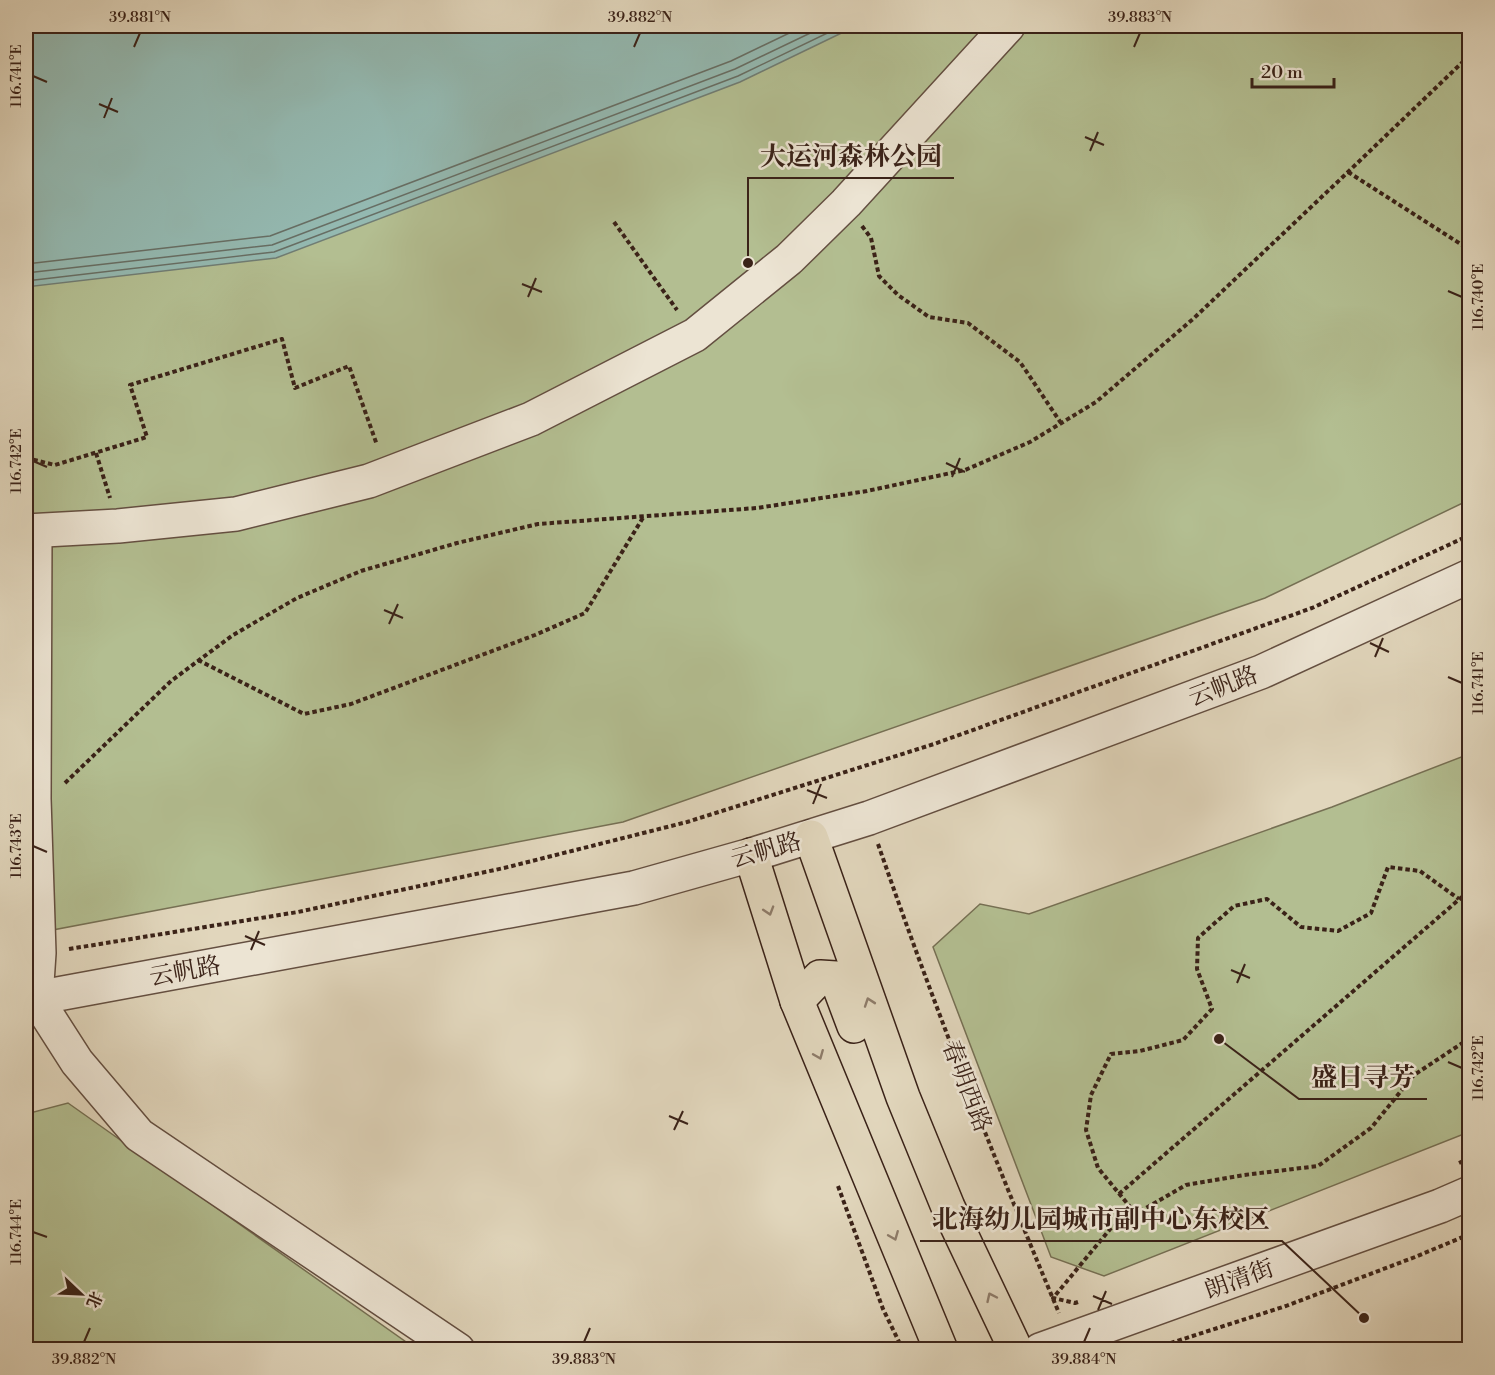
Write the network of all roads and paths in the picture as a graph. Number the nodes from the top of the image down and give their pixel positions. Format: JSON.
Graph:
{"nodes":[{"id":1,"x":1008,"y":26,"type":"edge"},
{"id":2,"x":1470,"y":55,"type":"edge"},
{"id":3,"x":1348,"y":172,"type":"junction"},
{"id":4,"x":846,"y":203,"type":"junction"},
{"id":5,"x":614,"y":222,"type":"dead end"},
{"id":6,"x":1470,"y":250,"type":"edge"},
{"id":7,"x":695,"y":335,"type":"junction"},
{"id":8,"x":1061,"y":423,"type":"junction"},
{"id":9,"x":96,"y":453,"type":"junction"},
{"id":10,"x":26,"y":458,"type":"edge"},
{"id":11,"x":387,"y":474,"type":"junction"},
{"id":12,"x":645,"y":516,"type":"junction"},
{"id":13,"x":118,"y":526,"type":"junction"},
{"id":14,"x":30,"y":531,"type":"edge"},
{"id":15,"x":1470,"y":535,"type":"edge"},
{"id":16,"x":1470,"y":576,"type":"edge"},
{"id":17,"x":198,"y":660,"type":"junction"},
{"id":18,"x":34,"y":799,"type":"junction"},
{"id":19,"x":869,"y":818,"type":"junction"},
{"id":20,"x":811,"y":837,"type":"junction"},
{"id":21,"x":751,"y":855,"type":"junction"},
{"id":22,"x":1470,"y":890,"type":"edge"},
{"id":23,"x":1459,"y":899,"type":"junction"},
{"id":24,"x":39,"y":953,"type":"junction"},
{"id":25,"x":31,"y":998,"type":"edge"},
{"id":26,"x":797,"y":1001,"type":"junction"},
{"id":27,"x":1470,"y":1038,"type":"edge"},
{"id":28,"x":903,"y":1097,"type":"junction"},
{"id":29,"x":1470,"y":1193,"type":"edge"},
{"id":30,"x":1119,"y":1194,"type":"junction"},
{"id":31,"x":1136,"y":1214,"type":"junction"},
{"id":32,"x":1470,"y":1234,"type":"edge"},
{"id":33,"x":1053,"y":1298,"type":"junction"},
{"id":34,"x":1055,"y":1344,"type":"edge"},
{"id":35,"x":458,"y":1350,"type":"edge"},
{"id":36,"x":941,"y":1350,"type":"edge"},
{"id":37,"x":1016,"y":1350,"type":"edge"},
{"id":38,"x":1149,"y":1350,"type":"edge"}],
"edges":[{"from":1,"to":4,"type":"street"},
{"from":2,"to":3,"type":"path"},
{"from":3,"to":6,"type":"path"},
{"from":3,"to":8,"type":"path"},
{"from":4,"to":7,"type":"street"},
{"from":4,"to":8,"type":"path"},
{"from":5,"to":7,"type":"path"},
{"from":7,"to":11,"type":"street"},
{"from":8,"to":12,"type":"path"},
{"from":9,"to":10,"type":"path"},
{"from":9,"to":11,"type":"path"},
{"from":9,"to":13,"type":"path"},
{"from":11,"to":13,"type":"street"},
{"from":12,"to":17,"type":"path"},
{"from":12,"to":17,"type":"path"},
{"from":13,"to":14,"type":"street"},
{"from":14,"to":18,"type":"street"},
{"from":15,"to":24,"type":"path","name":"云帆路"},
{"from":16,"to":19,"type":"street","name":"云帆路"},
{"from":17,"to":18,"type":"path"},
{"from":18,"to":24,"type":"street"},
{"from":19,"to":20,"type":"street","name":"云帆路"},
{"from":19,"to":33,"type":"path","name":"春明西路"},
{"from":20,"to":21,"type":"street","name":"云帆路"},
{"from":28,"to":20,"type":"main road","one_way":true},
{"from":21,"to":25,"type":"street","name":"云帆路"},
{"from":21,"to":26,"type":"main road","one_way":true},
{"from":22,"to":23,"type":"path"},
{"from":23,"to":30,"type":"path"},
{"from":23,"to":30,"type":"path"},
{"from":24,"to":25,"type":"street"},
{"from":25,"to":35,"type":"street"},
{"from":26,"to":28,"type":"main road"},
{"from":26,"to":36,"type":"main road","one_way":true},
{"from":27,"to":31,"type":"path"},
{"from":37,"to":28,"type":"main road","one_way":true},
{"from":29,"to":34,"type":"street","name":"朗清街"},
{"from":30,"to":31,"type":"path"},
{"from":31,"to":33,"type":"path"},
{"from":32,"to":38,"type":"path","name":"朗清街"},
{"from":33,"to":34,"type":"path","name":"春明西路"}]}
